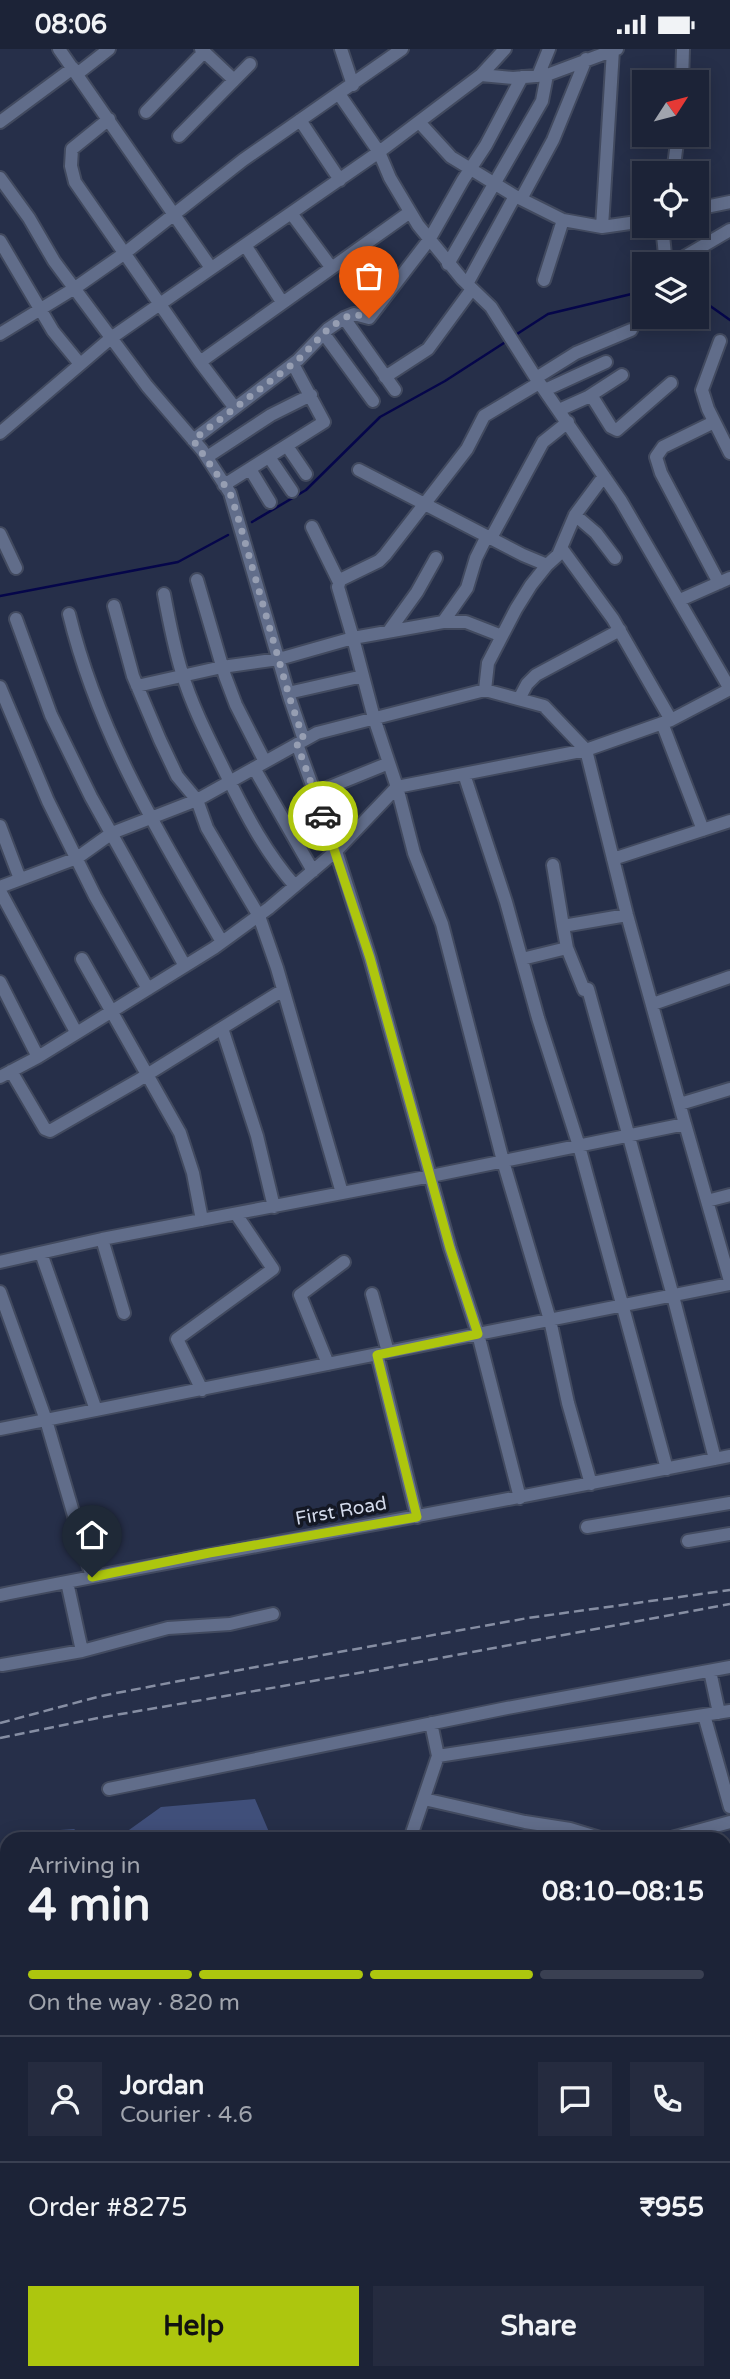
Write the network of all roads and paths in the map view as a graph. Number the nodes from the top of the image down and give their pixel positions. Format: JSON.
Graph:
{"nodes":[{"id":1,"x":60,"y":49,"type":"edge"},
{"id":2,"x":109,"y":49,"type":"edge"},
{"id":3,"x":341,"y":49,"type":"edge"},
{"id":4,"x":402,"y":49,"type":"edge"},
{"id":5,"x":505,"y":49,"type":"edge"},
{"id":6,"x":549,"y":49,"type":"edge"},
{"id":7,"x":683,"y":49,"type":"edge"},
{"id":8,"x":202,"y":50,"type":"edge"},
{"id":9,"x":615,"y":50,"type":"edge"},
{"id":10,"x":586,"y":59,"type":"junction"},
{"id":11,"x":250,"y":64,"type":"dead end"},
{"id":12,"x":682,"y":70,"type":"edge"},
{"id":13,"x":75,"y":71,"type":"junction"},
{"id":14,"x":481,"y":75,"type":"junction"},
{"id":15,"x":542,"y":75,"type":"junction"},
{"id":16,"x":523,"y":77,"type":"junction"},
{"id":17,"x":234,"y":80,"type":"junction"},
{"id":18,"x":353,"y":85,"type":"junction"},
{"id":19,"x":339,"y":94,"type":"junction"},
{"id":20,"x":146,"y":112,"type":"dead end"},
{"id":21,"x":109,"y":119,"type":"junction"},
{"id":22,"x":300,"y":120,"type":"junction"},
{"id":23,"x":419,"y":122,"type":"junction"},
{"id":24,"x":0,"y":123,"type":"edge"},
{"id":25,"x":179,"y":137,"type":"dead end"},
{"id":26,"x":379,"y":152,"type":"junction"},
{"id":27,"x":471,"y":168,"type":"junction"},
{"id":28,"x":0,"y":178,"type":"edge"},
{"id":29,"x":340,"y":180,"type":"junction"},
{"id":30,"x":495,"y":183,"type":"junction"},
{"id":31,"x":518,"y":198,"type":"junction"},
{"id":32,"x":730,"y":202,"type":"edge"},
{"id":33,"x":709,"y":206,"type":"edge"},
{"id":34,"x":410,"y":212,"type":"junction"},
{"id":35,"x":291,"y":213,"type":"junction"},
{"id":36,"x":175,"y":215,"type":"junction"},
{"id":37,"x":563,"y":220,"type":"junction"},
{"id":38,"x":632,"y":223,"type":"edge"},
{"id":39,"x":602,"y":227,"type":"junction"},
{"id":40,"x":730,"y":230,"type":"edge"},
{"id":41,"x":663,"y":238,"type":"edge"},
{"id":42,"x":429,"y":240,"type":"junction"},
{"id":43,"x":0,"y":241,"type":"edge"},
{"id":44,"x":245,"y":245,"type":"junction"},
{"id":45,"x":125,"y":253,"type":"junction"},
{"id":46,"x":448,"y":264,"type":"junction"},
{"id":47,"x":331,"y":267,"type":"junction"},
{"id":48,"x":211,"y":268,"type":"junction"},
{"id":49,"x":544,"y":280,"type":"dead end"},
{"id":50,"x":470,"y":286,"type":"junction"},
{"id":51,"x":75,"y":288,"type":"junction"},
{"id":52,"x":282,"y":302,"type":"junction"},
{"id":53,"x":159,"y":305,"type":"junction"},
{"id":54,"x":40,"y":307,"type":"junction"},
{"id":55,"x":344,"y":318,"type":"junction"},
{"id":56,"x":631,"y":330,"type":"dead end"},
{"id":57,"x":0,"y":334,"type":"edge"},
{"id":58,"x":324,"y":334,"type":"junction"},
{"id":59,"x":111,"y":338,"type":"junction"},
{"id":60,"x":720,"y":341,"type":"dead end"},
{"id":61,"x":200,"y":362,"type":"junction"},
{"id":62,"x":606,"y":362,"type":"dead end"},
{"id":63,"x":80,"y":364,"type":"junction"},
{"id":64,"x":293,"y":364,"type":"junction"},
{"id":65,"x":622,"y":376,"type":"dead end"},
{"id":66,"x":385,"y":377,"type":"junction"},
{"id":67,"x":671,"y":383,"type":"dead end"},
{"id":68,"x":540,"y":384,"type":"junction"},
{"id":69,"x":395,"y":390,"type":"dead end"},
{"id":70,"x":311,"y":395,"type":"junction"},
{"id":71,"x":590,"y":395,"type":"junction"},
{"id":72,"x":373,"y":401,"type":"dead end"},
{"id":73,"x":235,"y":408,"type":"junction"},
{"id":74,"x":559,"y":410,"type":"junction"},
{"id":75,"x":568,"y":422,"type":"junction"},
{"id":76,"x":714,"y":422,"type":"junction"},
{"id":77,"x":0,"y":433,"type":"edge"},
{"id":78,"x":193,"y":440,"type":"junction"},
{"id":79,"x":287,"y":446,"type":"junction"},
{"id":80,"x":730,"y":453,"type":"edge"},
{"id":81,"x":207,"y":457,"type":"junction"},
{"id":82,"x":270,"y":457,"type":"junction"},
{"id":83,"x":250,"y":469,"type":"junction"},
{"id":84,"x":359,"y":470,"type":"dead end"},
{"id":85,"x":306,"y":474,"type":"dead end"},
{"id":86,"x":604,"y":476,"type":"junction"},
{"id":87,"x":224,"y":485,"type":"junction"},
{"id":88,"x":292,"y":491,"type":"dead end"},
{"id":89,"x":270,"y":502,"type":"dead end"},
{"id":90,"x":425,"y":504,"type":"junction"},
{"id":91,"x":575,"y":515,"type":"junction"},
{"id":92,"x":312,"y":527,"type":"dead end"},
{"id":93,"x":0,"y":534,"type":"edge"},
{"id":94,"x":489,"y":537,"type":"junction"},
{"id":95,"x":562,"y":549,"type":"junction"},
{"id":96,"x":436,"y":558,"type":"dead end"},
{"id":97,"x":615,"y":558,"type":"dead end"},
{"id":98,"x":547,"y":565,"type":"junction"},
{"id":99,"x":16,"y":568,"type":"dead end"},
{"id":100,"x":197,"y":580,"type":"dead end"},
{"id":101,"x":724,"y":580,"type":"edge"},
{"id":102,"x":339,"y":582,"type":"junction"},
{"id":103,"x":164,"y":594,"type":"dead end"},
{"id":104,"x":680,"y":600,"type":"junction"},
{"id":105,"x":114,"y":606,"type":"dead end"},
{"id":106,"x":69,"y":614,"type":"dead end"},
{"id":107,"x":16,"y":619,"type":"dead end"},
{"id":108,"x":443,"y":622,"type":"junction"},
{"id":109,"x":620,"y":630,"type":"junction"},
{"id":110,"x":389,"y":631,"type":"junction"},
{"id":111,"x":502,"y":636,"type":"junction"},
{"id":112,"x":353,"y":638,"type":"junction"},
{"id":113,"x":279,"y":659,"type":"junction"},
{"id":114,"x":222,"y":667,"type":"junction"},
{"id":115,"x":182,"y":675,"type":"junction"},
{"id":116,"x":363,"y":676,"type":"junction"},
{"id":117,"x":136,"y":686,"type":"junction"},
{"id":118,"x":0,"y":687,"type":"edge"},
{"id":119,"x":730,"y":689,"type":"edge"},
{"id":120,"x":485,"y":690,"type":"junction"},
{"id":121,"x":288,"y":693,"type":"junction"},
{"id":122,"x":519,"y":699,"type":"junction"},
{"id":123,"x":374,"y":718,"type":"junction"},
{"id":124,"x":666,"y":721,"type":"junction"},
{"id":125,"x":300,"y":742,"type":"junction"},
{"id":126,"x":586,"y":750,"type":"junction"},
{"id":127,"x":389,"y":763,"type":"junction"},
{"id":128,"x":260,"y":765,"type":"junction"},
{"id":129,"x":464,"y":774,"type":"junction"},
{"id":130,"x":230,"y":781,"type":"junction"},
{"id":131,"x":397,"y":787,"type":"junction"},
{"id":132,"x":315,"y":793,"type":"junction"},
{"id":133,"x":197,"y":800,"type":"junction"},
{"id":134,"x":150,"y":818,"type":"junction"},
{"id":135,"x":730,"y":821,"type":"edge"},
{"id":136,"x":0,"y":826,"type":"edge"},
{"id":137,"x":704,"y":830,"type":"junction"},
{"id":138,"x":112,"y":833,"type":"junction"},
{"id":139,"x":336,"y":851,"type":"junction"},
{"id":140,"x":77,"y":858,"type":"junction"},
{"id":141,"x":613,"y":859,"type":"junction"},
{"id":142,"x":553,"y":865,"type":"dead end"},
{"id":143,"x":313,"y":871,"type":"junction"},
{"id":144,"x":20,"y":879,"type":"junction"},
{"id":145,"x":295,"y":887,"type":"junction"},
{"id":146,"x":0,"y":889,"type":"edge"},
{"id":147,"x":627,"y":915,"type":"junction"},
{"id":148,"x":258,"y":916,"type":"junction"},
{"id":149,"x":563,"y":926,"type":"junction"},
{"id":150,"x":222,"y":942,"type":"junction"},
{"id":151,"x":567,"y":948,"type":"junction"},
{"id":152,"x":82,"y":959,"type":"dead end"},
{"id":153,"x":522,"y":959,"type":"junction"},
{"id":154,"x":185,"y":966,"type":"junction"},
{"id":155,"x":730,"y":977,"type":"edge"},
{"id":156,"x":0,"y":982,"type":"edge"},
{"id":157,"x":148,"y":989,"type":"junction"},
{"id":158,"x":283,"y":990,"type":"junction"},
{"id":159,"x":653,"y":1004,"type":"junction"},
{"id":160,"x":112,"y":1011,"type":"junction"},
{"id":161,"x":222,"y":1028,"type":"junction"},
{"id":162,"x":76,"y":1033,"type":"junction"},
{"id":163,"x":38,"y":1057,"type":"junction"},
{"id":164,"x":3,"y":1074,"type":"edge"},
{"id":165,"x":147,"y":1074,"type":"junction"},
{"id":166,"x":730,"y":1089,"type":"edge"},
{"id":167,"x":680,"y":1104,"type":"junction"},
{"id":168,"x":685,"y":1124,"type":"junction"},
{"id":169,"x":630,"y":1137,"type":"junction"},
{"id":170,"x":579,"y":1146,"type":"junction"},
{"id":171,"x":503,"y":1161,"type":"junction"},
{"id":172,"x":431,"y":1176,"type":"junction"},
{"id":173,"x":342,"y":1193,"type":"junction"},
{"id":174,"x":730,"y":1195,"type":"edge"},
{"id":175,"x":707,"y":1201,"type":"junction"},
{"id":176,"x":274,"y":1207,"type":"junction"},
{"id":177,"x":236,"y":1214,"type":"junction"},
{"id":178,"x":202,"y":1220,"type":"junction"},
{"id":179,"x":102,"y":1239,"type":"junction"},
{"id":180,"x":41,"y":1253,"type":"junction"},
{"id":181,"x":0,"y":1262,"type":"edge"},
{"id":182,"x":344,"y":1262,"type":"dead end"},
{"id":183,"x":730,"y":1282,"type":"edge"},
{"id":184,"x":0,"y":1292,"type":"edge"},
{"id":185,"x":372,"y":1294,"type":"dead end"},
{"id":186,"x":673,"y":1296,"type":"junction"},
{"id":187,"x":624,"y":1306,"type":"junction"},
{"id":188,"x":124,"y":1313,"type":"dead end"},
{"id":189,"x":550,"y":1320,"type":"junction"},
{"id":190,"x":478,"y":1334,"type":"junction"},
{"id":191,"x":382,"y":1353,"type":"junction"},
{"id":192,"x":328,"y":1364,"type":"junction"},
{"id":193,"x":202,"y":1390,"type":"junction"},
{"id":194,"x":96,"y":1410,"type":"junction"},
{"id":195,"x":46,"y":1420,"type":"junction"},
{"id":196,"x":0,"y":1429,"type":"edge"},
{"id":197,"x":730,"y":1457,"type":"edge"},
{"id":198,"x":715,"y":1459,"type":"junction"},
{"id":199,"x":667,"y":1469,"type":"junction"},
{"id":200,"x":591,"y":1484,"type":"junction"},
{"id":201,"x":520,"y":1498,"type":"junction"},
{"id":202,"x":730,"y":1503,"type":"edge"},
{"id":203,"x":417,"y":1517,"type":"junction"},
{"id":204,"x":587,"y":1527,"type":"dead end"},
{"id":205,"x":730,"y":1534,"type":"edge"},
{"id":206,"x":688,"y":1541,"type":"dead end"},
{"id":207,"x":92,"y":1577,"type":"junction"},
{"id":208,"x":67,"y":1582,"type":"junction"},
{"id":209,"x":0,"y":1595,"type":"edge"},
{"id":210,"x":272,"y":1614,"type":"dead end"},
{"id":211,"x":82,"y":1651,"type":"junction"},
{"id":212,"x":2,"y":1665,"type":"dead end"},
{"id":213,"x":730,"y":1667,"type":"edge"},
{"id":214,"x":710,"y":1671,"type":"junction"},
{"id":215,"x":724,"y":1712,"type":"edge"},
{"id":216,"x":704,"y":1715,"type":"junction"},
{"id":217,"x":432,"y":1723,"type":"junction"},
{"id":218,"x":438,"y":1756,"type":"junction"},
{"id":219,"x":109,"y":1789,"type":"dead end"},
{"id":220,"x":424,"y":1800,"type":"junction"},
{"id":221,"x":730,"y":1807,"type":"edge"},
{"id":222,"x":730,"y":1822,"type":"edge"},
{"id":223,"x":413,"y":1832,"type":"edge"},
{"id":224,"x":580,"y":1832,"type":"edge"},
{"id":225,"x":694,"y":1832,"type":"edge"}],
"edges":[{"from":1,"to":13,"type":"street"},
{"from":2,"to":13,"type":"street"},
{"from":3,"to":18,"type":"street"},
{"from":4,"to":18,"type":"street"},
{"from":5,"to":14,"type":"street"},
{"from":6,"to":15,"type":"street"},
{"from":7,"to":12,"type":"street"},
{"from":8,"to":17,"type":"street"},
{"from":8,"to":20,"type":"street"},
{"from":9,"to":10,"type":"street"},
{"from":9,"to":39,"type":"street"},
{"from":10,"to":15,"type":"street"},
{"from":10,"to":31,"type":"street"},
{"from":11,"to":17,"type":"street"},
{"from":13,"to":21,"type":"street"},
{"from":13,"to":24,"type":"street"},
{"from":14,"to":16,"type":"street"},
{"from":14,"to":23,"type":"street"},
{"from":15,"to":16,"type":"street"},
{"from":15,"to":30,"type":"street"},
{"from":16,"to":27,"type":"street"},
{"from":17,"to":25,"type":"street"},
{"from":18,"to":19,"type":"street"},
{"from":19,"to":22,"type":"street"},
{"from":19,"to":26,"type":"street"},
{"from":21,"to":36,"type":"street"},
{"from":21,"to":45,"type":"street"},
{"from":22,"to":29,"type":"street"},
{"from":22,"to":36,"type":"street"},
{"from":23,"to":26,"type":"street"},
{"from":23,"to":27,"type":"street"},
{"from":26,"to":29,"type":"street"},
{"from":26,"to":34,"type":"street"},
{"from":27,"to":30,"type":"street"},
{"from":27,"to":42,"type":"street"},
{"from":28,"to":51,"type":"street"},
{"from":29,"to":35,"type":"street"},
{"from":30,"to":31,"type":"street"},
{"from":30,"to":46,"type":"street"},
{"from":31,"to":37,"type":"street"},
{"from":31,"to":50,"type":"street"},
{"from":32,"to":33,"type":"street"},
{"from":34,"to":42,"type":"street"},
{"from":34,"to":47,"type":"street"},
{"from":35,"to":44,"type":"street"},
{"from":35,"to":47,"type":"street"},
{"from":36,"to":45,"type":"street"},
{"from":36,"to":48,"type":"street"},
{"from":37,"to":39,"type":"street"},
{"from":37,"to":49,"type":"street"},
{"from":38,"to":39,"type":"street"},
{"from":40,"to":41,"type":"street"},
{"from":42,"to":46,"type":"street"},
{"from":42,"to":55,"type":"street"},
{"from":43,"to":54,"type":"street"},
{"from":44,"to":48,"type":"street"},
{"from":44,"to":52,"type":"street"},
{"from":45,"to":51,"type":"street"},
{"from":45,"to":53,"type":"street"},
{"from":46,"to":50,"type":"street"},
{"from":47,"to":52,"type":"street"},
{"from":48,"to":53,"type":"street"},
{"from":50,"to":66,"type":"street"},
{"from":50,"to":68,"type":"street"},
{"from":51,"to":54,"type":"street"},
{"from":51,"to":59,"type":"street"},
{"from":52,"to":61,"type":"street"},
{"from":53,"to":59,"type":"street"},
{"from":53,"to":61,"type":"street"},
{"from":54,"to":57,"type":"street"},
{"from":54,"to":63,"type":"street"},
{"from":55,"to":58,"type":"street"},
{"from":55,"to":66,"type":"street"},
{"from":56,"to":68,"type":"street"},
{"from":58,"to":64,"type":"street"},
{"from":58,"to":72,"type":"street"},
{"from":59,"to":63,"type":"street"},
{"from":59,"to":78,"type":"street"},
{"from":60,"to":76,"type":"street"},
{"from":61,"to":73,"type":"street"},
{"from":62,"to":68,"type":"street"},
{"from":63,"to":77,"type":"street"},
{"from":64,"to":70,"type":"street"},
{"from":64,"to":73,"type":"street"},
{"from":65,"to":71,"type":"street"},
{"from":66,"to":69,"type":"street"},
{"from":67,"to":71,"type":"street"},
{"from":68,"to":74,"type":"street"},
{"from":68,"to":90,"type":"street"},
{"from":70,"to":79,"type":"street"},
{"from":70,"to":81,"type":"street"},
{"from":71,"to":74,"type":"street"},
{"from":73,"to":78,"type":"street"},
{"from":74,"to":75,"type":"street"},
{"from":75,"to":86,"type":"street"},
{"from":75,"to":94,"type":"street"},
{"from":76,"to":80,"type":"street"},
{"from":76,"to":101,"type":"street"},
{"from":78,"to":81,"type":"street"},
{"from":79,"to":82,"type":"street"},
{"from":79,"to":85,"type":"street"},
{"from":81,"to":87,"type":"street"},
{"from":82,"to":83,"type":"street"},
{"from":82,"to":88,"type":"street"},
{"from":83,"to":87,"type":"street"},
{"from":83,"to":89,"type":"street"},
{"from":84,"to":90,"type":"street"},
{"from":86,"to":91,"type":"street"},
{"from":86,"to":104,"type":"street"},
{"from":87,"to":113,"type":"street"},
{"from":90,"to":94,"type":"street"},
{"from":90,"to":102,"type":"street"},
{"from":91,"to":95,"type":"street"},
{"from":91,"to":97,"type":"street"},
{"from":92,"to":102,"type":"street"},
{"from":93,"to":99,"type":"street"},
{"from":94,"to":98,"type":"street"},
{"from":94,"to":108,"type":"street"},
{"from":95,"to":98,"type":"street"},
{"from":95,"to":109,"type":"street"},
{"from":96,"to":110,"type":"street"},
{"from":98,"to":111,"type":"street"},
{"from":100,"to":114,"type":"street"},
{"from":101,"to":104,"type":"street"},
{"from":102,"to":112,"type":"street"},
{"from":103,"to":115,"type":"street"},
{"from":104,"to":119,"type":"street"},
{"from":105,"to":117,"type":"street"},
{"from":106,"to":134,"type":"street"},
{"from":107,"to":138,"type":"street"},
{"from":108,"to":110,"type":"street"},
{"from":108,"to":111,"type":"street"},
{"from":109,"to":122,"type":"street"},
{"from":109,"to":124,"type":"street"},
{"from":110,"to":112,"type":"street"},
{"from":111,"to":120,"type":"street"},
{"from":112,"to":113,"type":"street"},
{"from":112,"to":116,"type":"street"},
{"from":113,"to":114,"type":"street"},
{"from":113,"to":121,"type":"street"},
{"from":114,"to":115,"type":"street"},
{"from":114,"to":128,"type":"street"},
{"from":115,"to":117,"type":"street"},
{"from":115,"to":130,"type":"street"},
{"from":116,"to":121,"type":"street"},
{"from":116,"to":123,"type":"street"},
{"from":117,"to":133,"type":"street"},
{"from":118,"to":140,"type":"street"},
{"from":119,"to":124,"type":"street"},
{"from":120,"to":122,"type":"street"},
{"from":120,"to":123,"type":"street"},
{"from":121,"to":125,"type":"street"},
{"from":122,"to":126,"type":"street"},
{"from":123,"to":125,"type":"street"},
{"from":123,"to":127,"type":"street"},
{"from":124,"to":126,"type":"street"},
{"from":124,"to":137,"type":"street"},
{"from":125,"to":128,"type":"street"},
{"from":125,"to":132,"type":"street"},
{"from":126,"to":129,"type":"street"},
{"from":126,"to":141,"type":"street"},
{"from":127,"to":131,"type":"street"},
{"from":127,"to":132,"type":"street"},
{"from":128,"to":130,"type":"street"},
{"from":128,"to":143,"type":"street"},
{"from":129,"to":131,"type":"street"},
{"from":129,"to":153,"type":"street"},
{"from":130,"to":133,"type":"street"},
{"from":130,"to":145,"type":"street"},
{"from":131,"to":139,"type":"street"},
{"from":131,"to":171,"type":"street"},
{"from":132,"to":139,"type":"street"},
{"from":133,"to":134,"type":"street"},
{"from":133,"to":148,"type":"street"},
{"from":134,"to":138,"type":"street"},
{"from":134,"to":150,"type":"street"},
{"from":135,"to":137,"type":"street"},
{"from":136,"to":144,"type":"street"},
{"from":137,"to":141,"type":"street"},
{"from":138,"to":140,"type":"street"},
{"from":138,"to":154,"type":"street"},
{"from":139,"to":143,"type":"street"},
{"from":139,"to":172,"type":"street"},
{"from":140,"to":144,"type":"street"},
{"from":140,"to":157,"type":"street"},
{"from":141,"to":147,"type":"street"},
{"from":142,"to":149,"type":"street"},
{"from":143,"to":145,"type":"street"},
{"from":144,"to":146,"type":"street"},
{"from":145,"to":148,"type":"street"},
{"from":146,"to":162,"type":"street"},
{"from":147,"to":149,"type":"street"},
{"from":147,"to":159,"type":"street"},
{"from":148,"to":150,"type":"street"},
{"from":148,"to":158,"type":"street"},
{"from":149,"to":151,"type":"street"},
{"from":150,"to":154,"type":"street"},
{"from":151,"to":153,"type":"street"},
{"from":151,"to":169,"type":"street"},
{"from":152,"to":160,"type":"street"},
{"from":153,"to":170,"type":"street"},
{"from":154,"to":157,"type":"street"},
{"from":155,"to":159,"type":"street"},
{"from":156,"to":163,"type":"street"},
{"from":157,"to":160,"type":"street"},
{"from":158,"to":161,"type":"street"},
{"from":158,"to":173,"type":"street"},
{"from":159,"to":167,"type":"street"},
{"from":160,"to":162,"type":"street"},
{"from":160,"to":165,"type":"street"},
{"from":161,"to":165,"type":"street"},
{"from":161,"to":176,"type":"street"},
{"from":162,"to":163,"type":"street"},
{"from":163,"to":164,"type":"street"},
{"from":164,"to":165,"type":"street"},
{"from":165,"to":178,"type":"street"},
{"from":166,"to":167,"type":"street"},
{"from":167,"to":168,"type":"street"},
{"from":168,"to":169,"type":"street"},
{"from":168,"to":175,"type":"street"},
{"from":169,"to":170,"type":"street"},
{"from":169,"to":186,"type":"street"},
{"from":170,"to":171,"type":"street"},
{"from":170,"to":187,"type":"street"},
{"from":171,"to":172,"type":"street"},
{"from":171,"to":189,"type":"street"},
{"from":172,"to":173,"type":"street"},
{"from":172,"to":190,"type":"street"},
{"from":173,"to":176,"type":"street"},
{"from":174,"to":175,"type":"street"},
{"from":175,"to":183,"type":"street"},
{"from":176,"to":177,"type":"street"},
{"from":177,"to":178,"type":"street"},
{"from":177,"to":193,"type":"street"},
{"from":178,"to":179,"type":"street"},
{"from":179,"to":180,"type":"street"},
{"from":179,"to":188,"type":"street"},
{"from":180,"to":181,"type":"street"},
{"from":180,"to":194,"type":"street"},
{"from":182,"to":192,"type":"street"},
{"from":183,"to":186,"type":"street"},
{"from":184,"to":195,"type":"street"},
{"from":185,"to":191,"type":"street"},
{"from":186,"to":187,"type":"street"},
{"from":186,"to":198,"type":"street"},
{"from":187,"to":189,"type":"street"},
{"from":187,"to":199,"type":"street"},
{"from":189,"to":190,"type":"street"},
{"from":189,"to":200,"type":"street"},
{"from":190,"to":191,"type":"street"},
{"from":190,"to":201,"type":"street"},
{"from":191,"to":192,"type":"street"},
{"from":191,"to":203,"type":"street"},
{"from":192,"to":193,"type":"street"},
{"from":193,"to":194,"type":"street"},
{"from":194,"to":195,"type":"street"},
{"from":195,"to":196,"type":"street"},
{"from":195,"to":207,"type":"street"},
{"from":197,"to":198,"type":"street","name":"First Road"},
{"from":198,"to":199,"type":"street","name":"First Road"},
{"from":199,"to":200,"type":"street","name":"First Road"},
{"from":200,"to":201,"type":"street","name":"First Road"},
{"from":201,"to":203,"type":"street","name":"First Road"},
{"from":202,"to":204,"type":"street"},
{"from":203,"to":207,"type":"street","name":"First Road"},
{"from":205,"to":206,"type":"street"},
{"from":207,"to":208,"type":"street","name":"First Road"},
{"from":208,"to":209,"type":"street","name":"First Road"},
{"from":208,"to":211,"type":"street"},
{"from":210,"to":211,"type":"street"},
{"from":211,"to":212,"type":"street"},
{"from":213,"to":214,"type":"street"},
{"from":214,"to":215,"type":"street"},
{"from":214,"to":217,"type":"street"},
{"from":215,"to":216,"type":"street"},
{"from":216,"to":218,"type":"street"},
{"from":216,"to":221,"type":"street"},
{"from":217,"to":218,"type":"street"},
{"from":217,"to":219,"type":"street"},
{"from":218,"to":220,"type":"street"},
{"from":220,"to":223,"type":"street"},
{"from":220,"to":224,"type":"street"},
{"from":222,"to":225,"type":"street"}]}
